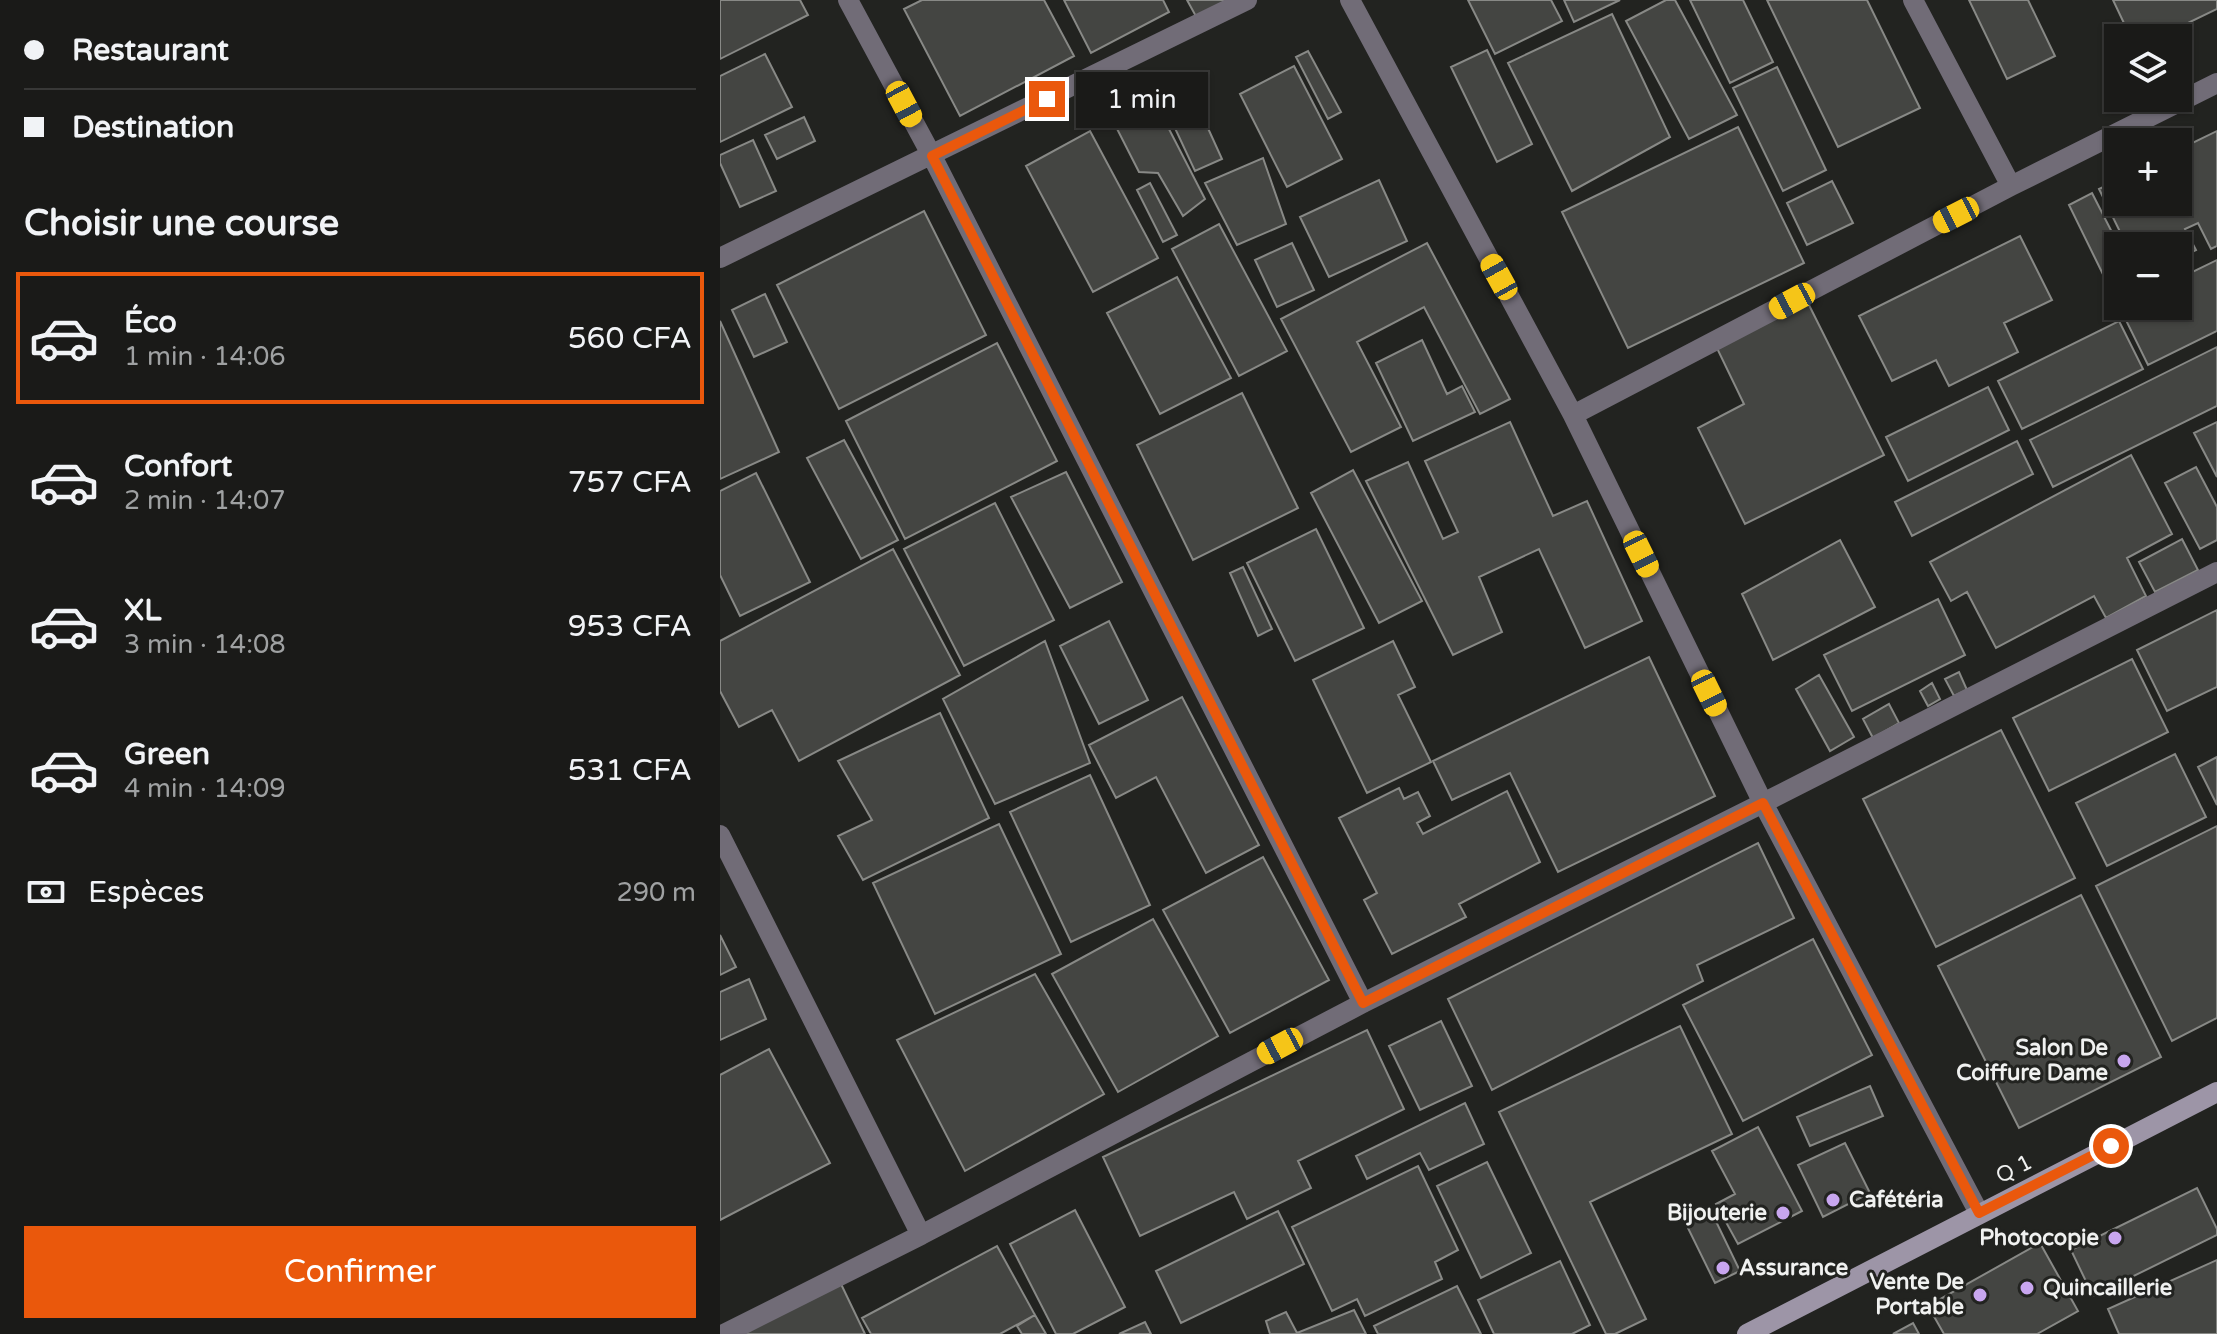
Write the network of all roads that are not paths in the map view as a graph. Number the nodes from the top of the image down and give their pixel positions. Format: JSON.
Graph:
{"nodes":[{"id":1,"x":848,"y":0,"type":"edge"},
{"id":2,"x":1247,"y":0,"type":"edge"},
{"id":3,"x":1350,"y":0,"type":"edge"},
{"id":4,"x":1913,"y":0,"type":"edge"},
{"id":5,"x":2217,"y":83,"type":"edge"},
{"id":6,"x":932,"y":156,"type":"junction"},
{"id":7,"x":2011,"y":186,"type":"junction"},
{"id":8,"x":720,"y":258,"type":"edge"},
{"id":9,"x":1573,"y":415,"type":"junction"},
{"id":10,"x":2217,"y":572,"type":"edge"},
{"id":11,"x":1763,"y":803,"type":"junction"},
{"id":12,"x":720,"y":835,"type":"edge"},
{"id":13,"x":1363,"y":1003,"type":"junction"},
{"id":14,"x":2217,"y":1092,"type":"edge"},
{"id":15,"x":1979,"y":1213,"type":"junction"},
{"id":16,"x":921,"y":1235,"type":"junction"},
{"id":17,"x":724,"y":1334,"type":"edge"},
{"id":18,"x":1747,"y":1334,"type":"edge"}],
"edges":[{"from":1,"to":6,"type":"street"},
{"from":2,"to":6,"type":"street"},
{"from":3,"to":9,"type":"street"},
{"from":4,"to":7,"type":"street"},
{"from":5,"to":7,"type":"street"},
{"from":6,"to":8,"type":"street"},
{"from":6,"to":13,"type":"street"},
{"from":7,"to":9,"type":"street"},
{"from":9,"to":11,"type":"street"},
{"from":10,"to":11,"type":"street"},
{"from":11,"to":13,"type":"street"},
{"from":11,"to":15,"type":"street"},
{"from":12,"to":16,"type":"street"},
{"from":13,"to":16,"type":"street"},
{"from":14,"to":15,"type":"street","name":"Q 1"},
{"from":15,"to":18,"type":"street","name":"Q 1"},
{"from":16,"to":17,"type":"street"}]}
